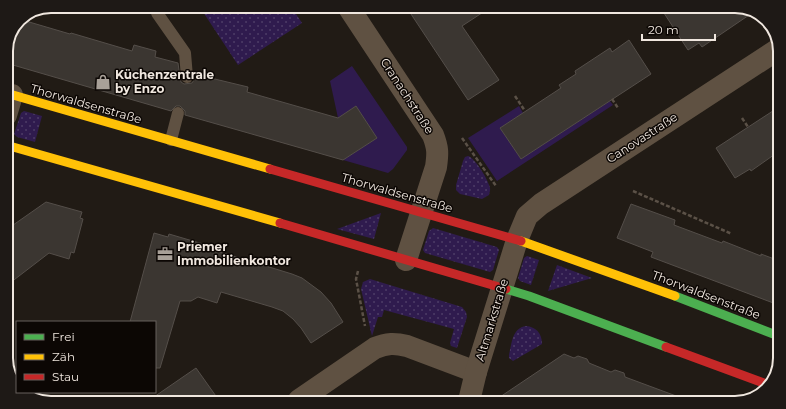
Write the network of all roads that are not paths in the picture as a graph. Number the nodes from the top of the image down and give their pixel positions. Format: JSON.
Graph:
{"nodes":[{"id":1,"x":157,"y":13,"type":"dead end"},
{"id":2,"x":352,"y":13,"type":"edge"},
{"id":3,"x":773,"y":53,"type":"edge"},
{"id":4,"x":187,"y":77,"type":"dead end"},
{"id":5,"x":13,"y":102,"type":"edge"},
{"id":6,"x":178,"y":113,"type":"dead end"},
{"id":7,"x":171,"y":140,"type":"junction"},
{"id":8,"x":13,"y":147,"type":"edge"},
{"id":9,"x":421,"y":212,"type":"junction"},
{"id":10,"x":517,"y":240,"type":"junction"},
{"id":11,"x":406,"y":260,"type":"junction"},
{"id":12,"x":502,"y":287,"type":"junction"},
{"id":13,"x":773,"y":334,"type":"edge"},
{"id":14,"x":476,"y":372,"type":"junction"},
{"id":15,"x":764,"y":382,"type":"edge"},
{"id":16,"x":306,"y":396,"type":"edge"},
{"id":17,"x":470,"y":396,"type":"edge"}],
"edges":[{"from":1,"to":4,"type":"lane"},
{"from":2,"to":9,"type":"street","name":"Cranachstraße"},
{"from":3,"to":10,"type":"street","name":"Canovastraße"},
{"from":5,"to":7,"type":"main road","name":"Thorwaldsenstraße"},
{"from":6,"to":7,"type":"lane"},
{"from":7,"to":9,"type":"main road","name":"Thorwaldsenstraße"},
{"from":8,"to":11,"type":"main road"},
{"from":9,"to":10,"type":"main road","name":"Thorwaldsenstraße"},
{"from":9,"to":11,"type":"street","name":"Cranachstraße"},
{"from":10,"to":12,"type":"street","name":"Altmarkstraße"},
{"from":10,"to":13,"type":"main road","name":"Thorwaldsenstraße"},
{"from":11,"to":12,"type":"main road"},
{"from":12,"to":14,"type":"street","name":"Altmarkstraße"},
{"from":12,"to":15,"type":"main road"},
{"from":14,"to":16,"type":"street"},
{"from":14,"to":17,"type":"street","name":"Altmarkstraße"}]}
